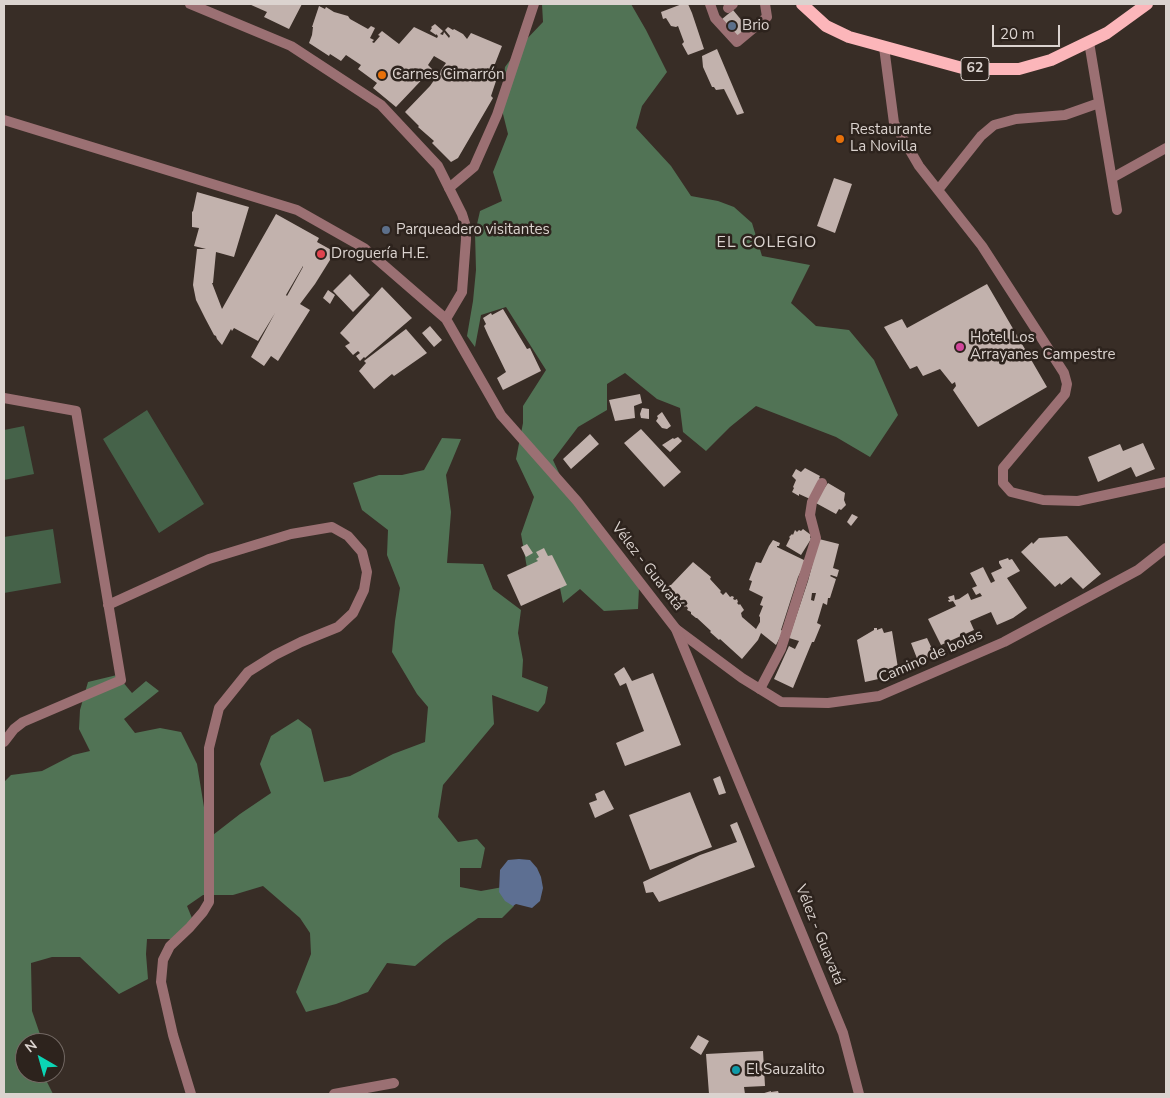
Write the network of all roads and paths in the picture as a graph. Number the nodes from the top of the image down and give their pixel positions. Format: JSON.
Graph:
{"nodes":[{"id":1,"x":190,"y":4,"type":"edge"},
{"id":2,"x":534,"y":4,"type":"edge"},
{"id":3,"x":710,"y":4,"type":"edge"},
{"id":4,"x":765,"y":4,"type":"edge"},
{"id":5,"x":802,"y":4,"type":"edge"},
{"id":6,"x":1147,"y":4,"type":"edge"},
{"id":7,"x":1089,"y":42,"type":"junction"},
{"id":8,"x":884,"y":47,"type":"junction"},
{"id":9,"x":1099,"y":103,"type":"junction"},
{"id":10,"x":4,"y":120,"type":"edge"},
{"id":11,"x":1166,"y":148,"type":"edge"},
{"id":12,"x":1112,"y":178,"type":"junction"},
{"id":13,"x":449,"y":188,"type":"junction"},
{"id":14,"x":938,"y":190,"type":"junction"},
{"id":15,"x":1117,"y":210,"type":"dead end"},
{"id":16,"x":446,"y":319,"type":"junction"},
{"id":17,"x":4,"y":398,"type":"edge"},
{"id":18,"x":1166,"y":482,"type":"edge"},
{"id":19,"x":822,"y":483,"type":"dead end"},
{"id":20,"x":1166,"y":548,"type":"edge"},
{"id":21,"x":108,"y":605,"type":"junction"},
{"id":22,"x":676,"y":629,"type":"junction"},
{"id":23,"x":760,"y":689,"type":"junction"},
{"id":24,"x":4,"y":742,"type":"edge"},
{"id":25,"x":394,"y":1083,"type":"dead end"},
{"id":26,"x":191,"y":1094,"type":"edge"},
{"id":27,"x":334,"y":1094,"type":"edge"},
{"id":28,"x":859,"y":1094,"type":"edge"}],
"edges":[{"from":1,"to":13,"type":"street"},
{"from":2,"to":13,"type":"street"},
{"from":3,"to":4,"type":"street"},
{"from":5,"to":8,"type":"main road","number":"62"},
{"from":6,"to":7,"type":"main road","number":"62"},
{"from":7,"to":8,"type":"main road","number":"62"},
{"from":7,"to":9,"type":"street"},
{"from":8,"to":14,"type":"street"},
{"from":9,"to":12,"type":"street"},
{"from":9,"to":14,"type":"street"},
{"from":10,"to":16,"type":"street","name":"Vélez - Guavatá"},
{"from":11,"to":12,"type":"street"},
{"from":12,"to":15,"type":"street"},
{"from":13,"to":16,"type":"street"},
{"from":14,"to":18,"type":"street"},
{"from":16,"to":22,"type":"street","name":"Vélez - Guavatá"},
{"from":17,"to":21,"type":"street"},
{"from":19,"to":23,"type":"street"},
{"from":20,"to":23,"type":"street","name":"Camino de bolas"},
{"from":21,"to":24,"type":"street"},
{"from":21,"to":26,"type":"street"},
{"from":22,"to":23,"type":"street","name":"Camino de bolas"},
{"from":22,"to":28,"type":"street","name":"Vélez - Guavatá"},
{"from":25,"to":27,"type":"street"}]}
